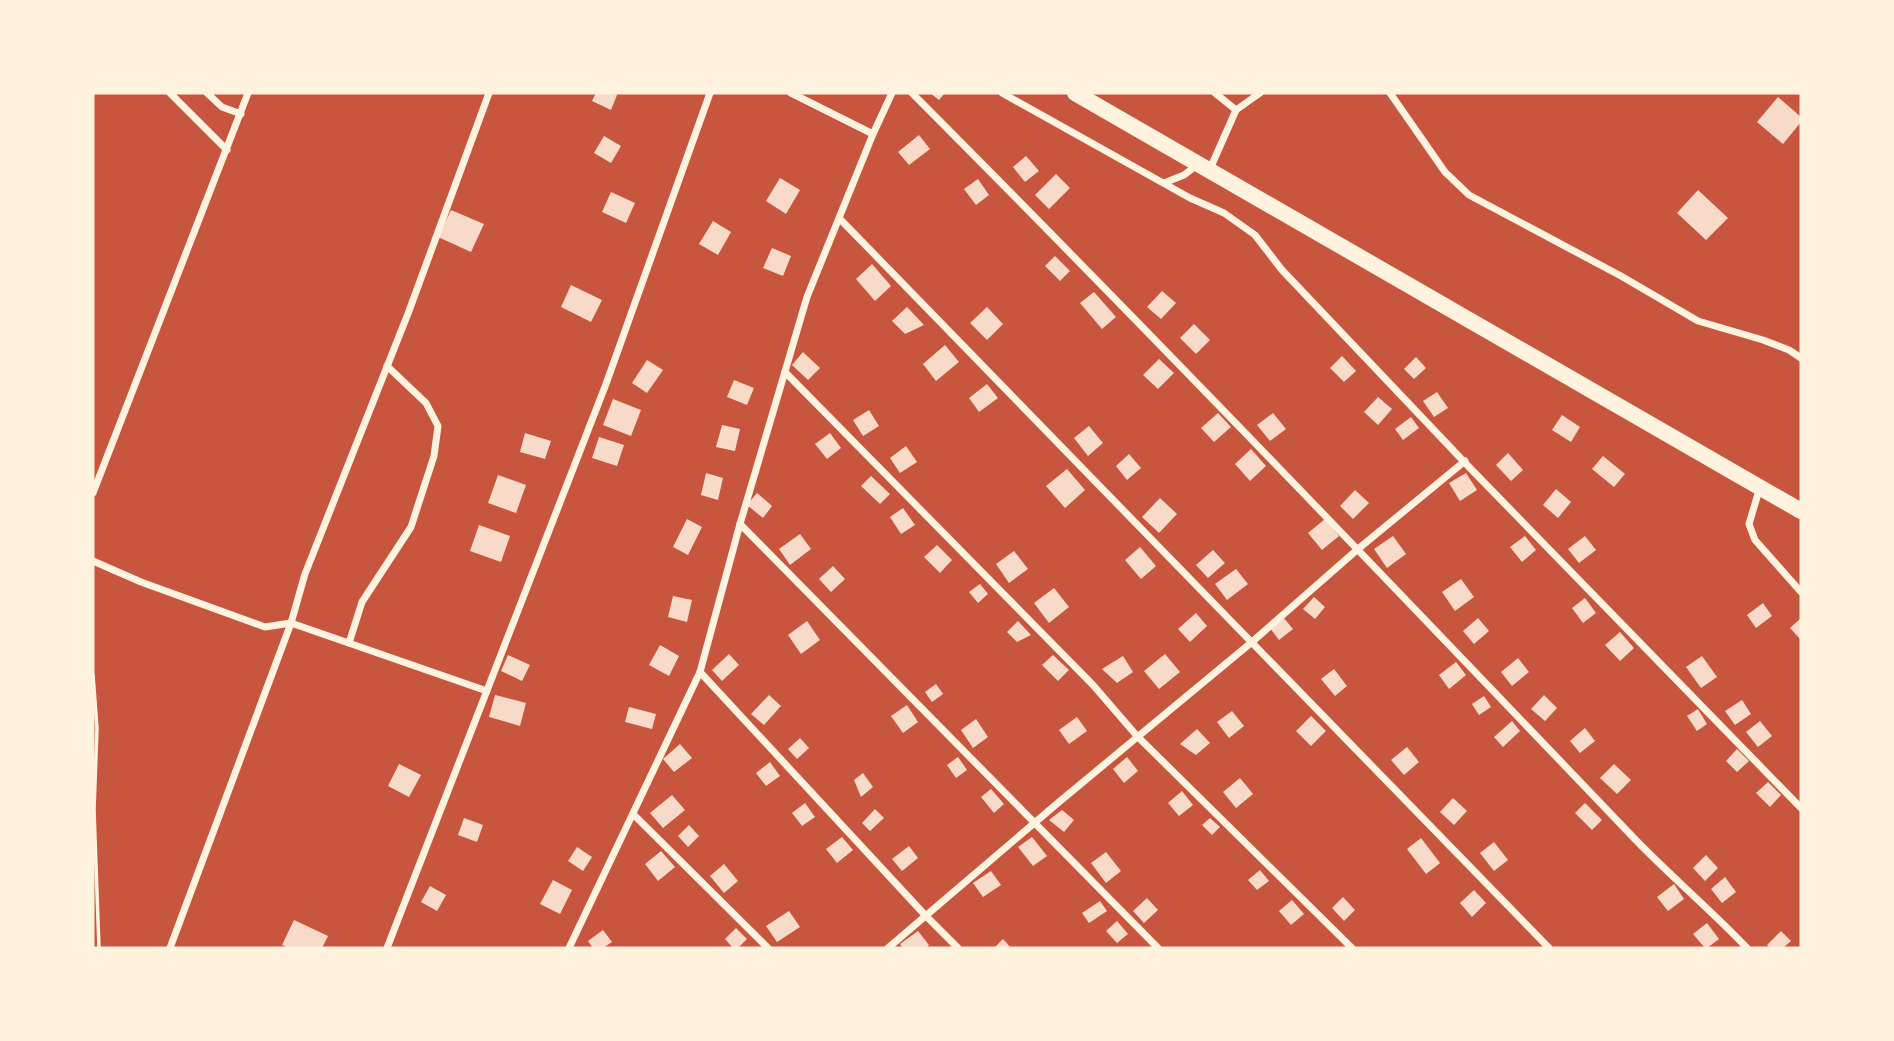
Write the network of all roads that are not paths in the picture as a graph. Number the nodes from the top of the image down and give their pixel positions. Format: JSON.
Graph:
{"nodes":[{"id":1,"x":170,"y":93,"type":"edge"},
{"id":2,"x":207,"y":93,"type":"edge"},
{"id":3,"x":248,"y":93,"type":"edge"},
{"id":4,"x":489,"y":93,"type":"edge"},
{"id":5,"x":710,"y":93,"type":"edge"},
{"id":6,"x":791,"y":93,"type":"edge"},
{"id":7,"x":892,"y":93,"type":"edge"},
{"id":8,"x":912,"y":93,"type":"edge"},
{"id":9,"x":1002,"y":93,"type":"edge"},
{"id":10,"x":1076,"y":93,"type":"edge"},
{"id":11,"x":1215,"y":93,"type":"edge"},
{"id":12,"x":1259,"y":93,"type":"edge"},
{"id":13,"x":1390,"y":93,"type":"edge"},
{"id":14,"x":1236,"y":110,"type":"junction"},
{"id":15,"x":241,"y":114,"type":"junction"},
{"id":16,"x":873,"y":134,"type":"junction"},
{"id":17,"x":227,"y":150,"type":"junction"},
{"id":18,"x":1204,"y":167,"type":"junction"},
{"id":19,"x":1164,"y":184,"type":"junction"},
{"id":20,"x":839,"y":219,"type":"junction"},
{"id":21,"x":1801,"y":358,"type":"edge"},
{"id":22,"x":387,"y":366,"type":"junction"},
{"id":23,"x":785,"y":372,"type":"junction"},
{"id":24,"x":1465,"y":461,"type":"junction"},
{"id":25,"x":1760,"y":487,"type":"junction"},
{"id":26,"x":93,"y":493,"type":"edge"},
{"id":27,"x":1801,"y":511,"type":"edge"},
{"id":28,"x":740,"y":524,"type":"junction"},
{"id":29,"x":1358,"y":549,"type":"junction"},
{"id":30,"x":93,"y":561,"type":"edge"},
{"id":31,"x":1801,"y":592,"type":"edge"},
{"id":32,"x":291,"y":623,"type":"junction"},
{"id":33,"x":1252,"y":642,"type":"junction"},
{"id":34,"x":349,"y":643,"type":"junction"},
{"id":35,"x":700,"y":672,"type":"junction"},
{"id":36,"x":487,"y":691,"type":"junction"},
{"id":37,"x":1137,"y":736,"type":"junction"},
{"id":38,"x":1801,"y":808,"type":"edge"},
{"id":39,"x":634,"y":815,"type":"junction"},
{"id":40,"x":1034,"y":823,"type":"junction"},
{"id":41,"x":925,"y":915,"type":"junction"},
{"id":42,"x":571,"y":947,"type":"edge"},
{"id":43,"x":170,"y":948,"type":"edge"},
{"id":44,"x":387,"y":948,"type":"edge"},
{"id":45,"x":768,"y":948,"type":"edge"},
{"id":46,"x":888,"y":948,"type":"edge"},
{"id":47,"x":958,"y":948,"type":"edge"},
{"id":48,"x":1158,"y":948,"type":"edge"},
{"id":49,"x":1352,"y":948,"type":"edge"},
{"id":50,"x":1549,"y":948,"type":"edge"},
{"id":51,"x":1747,"y":948,"type":"edge"}],
"edges":[{"from":1,"to":17,"type":"street"},
{"from":2,"to":15,"type":"street"},
{"from":3,"to":15,"type":"street"},
{"from":4,"to":22,"type":"street"},
{"from":5,"to":36,"type":"street"},
{"from":6,"to":16,"type":"street"},
{"from":7,"to":16,"type":"street"},
{"from":8,"to":29,"type":"street"},
{"from":9,"to":19,"type":"street"},
{"from":10,"to":18,"type":"main road"},
{"from":11,"to":14,"type":"street"},
{"from":12,"to":14,"type":"street"},
{"from":13,"to":21,"type":"street"},
{"from":14,"to":18,"type":"street"},
{"from":15,"to":17,"type":"street"},
{"from":16,"to":20,"type":"street"},
{"from":17,"to":26,"type":"street"},
{"from":18,"to":19,"type":"street"},
{"from":18,"to":25,"type":"main road"},
{"from":19,"to":24,"type":"street"},
{"from":20,"to":23,"type":"street"},
{"from":20,"to":33,"type":"street"},
{"from":22,"to":32,"type":"street"},
{"from":22,"to":34,"type":"street"},
{"from":23,"to":28,"type":"street"},
{"from":23,"to":37,"type":"street"},
{"from":24,"to":29,"type":"street"},
{"from":24,"to":38,"type":"street"},
{"from":25,"to":27,"type":"main road"},
{"from":25,"to":31,"type":"street"},
{"from":28,"to":35,"type":"street"},
{"from":28,"to":40,"type":"street"},
{"from":29,"to":33,"type":"street"},
{"from":29,"to":51,"type":"street"},
{"from":30,"to":32,"type":"street"},
{"from":32,"to":34,"type":"street"},
{"from":32,"to":43,"type":"street"},
{"from":33,"to":37,"type":"street"},
{"from":33,"to":50,"type":"street"},
{"from":34,"to":36,"type":"street"},
{"from":35,"to":39,"type":"street"},
{"from":35,"to":41,"type":"street"},
{"from":36,"to":44,"type":"street"},
{"from":37,"to":40,"type":"street"},
{"from":37,"to":49,"type":"street"},
{"from":39,"to":42,"type":"street"},
{"from":39,"to":45,"type":"street"},
{"from":40,"to":41,"type":"street"},
{"from":40,"to":48,"type":"street"},
{"from":41,"to":46,"type":"street"},
{"from":41,"to":47,"type":"street"}]}
